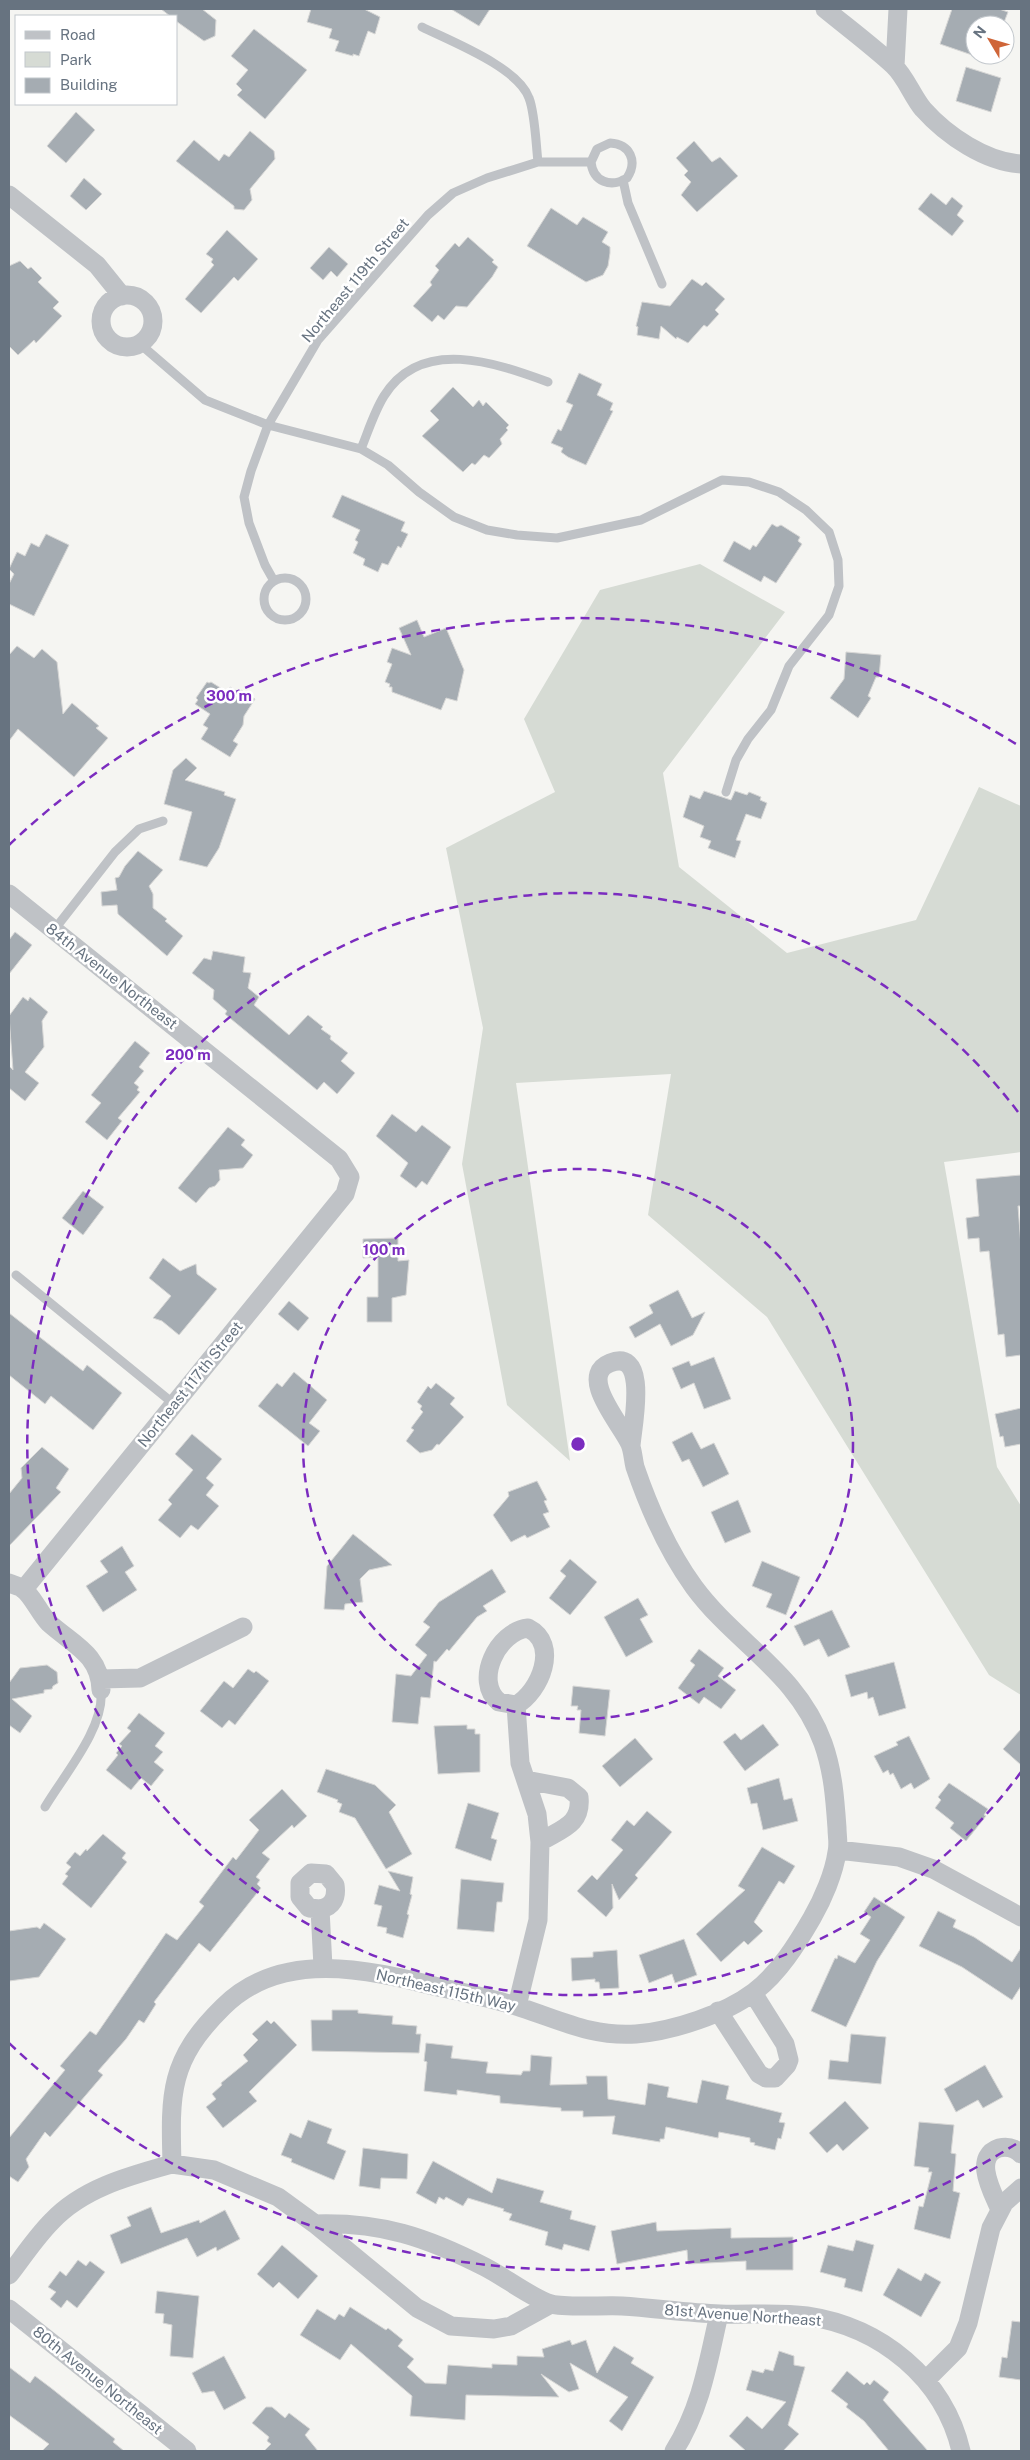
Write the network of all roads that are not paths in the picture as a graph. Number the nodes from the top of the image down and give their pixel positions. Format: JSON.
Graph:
{"nodes":[{"id":1,"x":825,"y":9,"type":"edge"},
{"id":2,"x":898,"y":9,"type":"edge"},
{"id":3,"x":422,"y":27,"type":"dead end"},
{"id":4,"x":894,"y":66,"type":"junction"},
{"id":5,"x":538,"y":162,"type":"junction"},
{"id":6,"x":591,"y":162,"type":"junction"},
{"id":7,"x":1021,"y":164,"type":"edge"},
{"id":8,"x":623,"y":180,"type":"junction"},
{"id":9,"x":9,"y":194,"type":"edge"},
{"id":10,"x":662,"y":284,"type":"dead end"},
{"id":11,"x":122,"y":296,"type":"junction"},
{"id":12,"x":140,"y":344,"type":"junction"},
{"id":13,"x":548,"y":382,"type":"dead end"},
{"id":14,"x":268,"y":425,"type":"junction"},
{"id":15,"x":361,"y":449,"type":"junction"},
{"id":16,"x":274,"y":581,"type":"junction"},
{"id":17,"x":726,"y":792,"type":"dead end"},
{"id":18,"x":163,"y":821,"type":"dead end"},
{"id":19,"x":9,"y":894,"type":"edge"},
{"id":20,"x":54,"y":930,"type":"junction"},
{"id":21,"x":350,"y":1177,"type":"joint"},
{"id":22,"x":16,"y":1275,"type":"dead end"},
{"id":23,"x":174,"y":1404,"type":"junction"},
{"id":24,"x":631,"y":1446,"type":"dead end"},
{"id":25,"x":16,"y":1586,"type":"edge"},
{"id":26,"x":243,"y":1627,"type":"dead end"},
{"id":27,"x":101,"y":1685,"type":"junction"},
{"id":28,"x":516,"y":1705,"type":"dead end"},
{"id":29,"x":526,"y":1780,"type":"junction"},
{"id":30,"x":45,"y":1807,"type":"dead end"},
{"id":31,"x":540,"y":1842,"type":"junction"},
{"id":32,"x":838,"y":1850,"type":"junction"},
{"id":33,"x":320,"y":1909,"type":"dead end"},
{"id":34,"x":1021,"y":1917,"type":"edge"},
{"id":35,"x":323,"y":1967,"type":"junction"},
{"id":36,"x":753,"y":1993,"type":"junction"},
{"id":37,"x":517,"y":2006,"type":"junction"},
{"id":38,"x":718,"y":2011,"type":"junction"},
{"id":39,"x":1021,"y":2154,"type":"edge"},
{"id":40,"x":172,"y":2164,"type":"junction"},
{"id":41,"x":1021,"y":2188,"type":"edge"},
{"id":42,"x":1000,"y":2210,"type":"junction"},
{"id":43,"x":315,"y":2224,"type":"junction"},
{"id":44,"x":9,"y":2274,"type":"edge"},
{"id":45,"x":551,"y":2304,"type":"junction"},
{"id":46,"x":9,"y":2308,"type":"edge"},
{"id":47,"x":718,"y":2314,"type":"junction"},
{"id":48,"x":927,"y":2379,"type":"junction"},
{"id":49,"x":188,"y":2451,"type":"edge"},
{"id":50,"x":674,"y":2451,"type":"edge"},
{"id":51,"x":961,"y":2451,"type":"edge"}],
"edges":[{"from":1,"to":4,"type":"street"},
{"from":2,"to":4,"type":"street"},
{"from":3,"to":5,"type":"lane"},
{"from":4,"to":7,"type":"street"},
{"from":5,"to":6,"type":"lane","name":"Northeast 119th Street"},
{"from":5,"to":14,"type":"lane","name":"Northeast 119th Street"},
{"from":6,"to":8,"type":"lane"},
{"from":6,"to":8,"type":"lane"},
{"from":8,"to":10,"type":"lane"},
{"from":9,"to":11,"type":"street"},
{"from":11,"to":12,"type":"street"},
{"from":11,"to":12,"type":"street"},
{"from":12,"to":14,"type":"lane"},
{"from":13,"to":15,"type":"lane"},
{"from":14,"to":15,"type":"lane"},
{"from":14,"to":16,"type":"lane","name":"Northeast 119th Street"},
{"from":15,"to":17,"type":"lane"},
{"from":16,"to":16,"type":"lane"},
{"from":18,"to":20,"type":"lane"},
{"from":19,"to":20,"type":"street","name":"84th Avenue Northeast"},
{"from":20,"to":21,"type":"street","name":"84th Avenue Northeast"},
{"from":21,"to":23,"type":"street","name":"Northeast 117th Street"},
{"from":22,"to":23,"type":"lane"},
{"from":23,"to":25,"type":"street","name":"Northeast 117th Street"},
{"from":24,"to":32,"type":"street"},
{"from":25,"to":27,"type":"street"},
{"from":26,"to":27,"type":"street"},
{"from":27,"to":30,"type":"lane"},
{"from":28,"to":29,"type":"street"},
{"from":29,"to":31,"type":"street"},
{"from":29,"to":31,"type":"street"},
{"from":31,"to":37,"type":"street"},
{"from":32,"to":34,"type":"street"},
{"from":32,"to":36,"type":"street","name":"Northeast 115th Way"},
{"from":33,"to":35,"type":"street"},
{"from":35,"to":37,"type":"street","name":"Northeast 115th Way"},
{"from":35,"to":40,"type":"street","name":"Northeast 115th Way"},
{"from":36,"to":38,"type":"street","name":"Northeast 115th Way"},
{"from":36,"to":38,"type":"street"},
{"from":37,"to":38,"type":"street","name":"Northeast 115th Way"},
{"from":39,"to":42,"type":"street"},
{"from":40,"to":43,"type":"street"},
{"from":40,"to":44,"type":"street"},
{"from":41,"to":42,"type":"street"},
{"from":42,"to":48,"type":"street"},
{"from":43,"to":45,"type":"street","name":"81st Avenue Northeast"},
{"from":43,"to":45,"type":"street"},
{"from":45,"to":47,"type":"street","name":"81st Avenue Northeast"},
{"from":46,"to":49,"type":"street","name":"80th Avenue Northeast"},
{"from":47,"to":48,"type":"street","name":"81st Avenue Northeast"},
{"from":47,"to":50,"type":"street"},
{"from":48,"to":51,"type":"street","name":"81st Avenue Northeast"}]}
